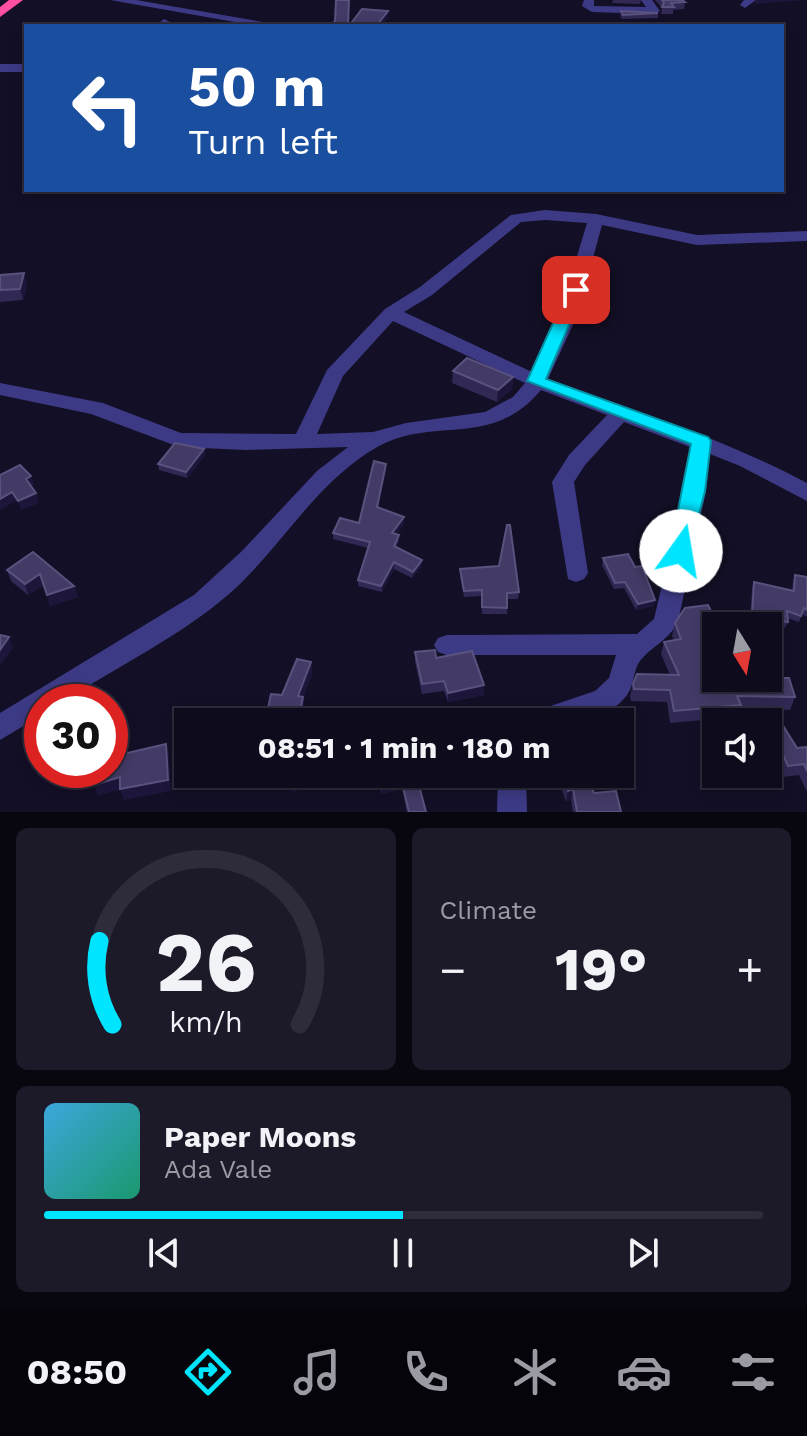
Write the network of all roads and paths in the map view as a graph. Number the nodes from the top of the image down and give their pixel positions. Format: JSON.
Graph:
{"nodes":[{"id":1,"x":17,"y":0,"type":"edge"},
{"id":2,"x":115,"y":0,"type":"edge"},
{"id":3,"x":589,"y":0,"type":"edge"},
{"id":4,"x":646,"y":0,"type":"edge"},
{"id":5,"x":0,"y":13,"type":"edge"},
{"id":6,"x":267,"y":24,"type":"edge"},
{"id":7,"x":0,"y":68,"type":"edge"},
{"id":8,"x":24,"y":68,"type":"edge"},
{"id":9,"x":596,"y":219,"type":"junction"},
{"id":10,"x":807,"y":236,"type":"edge"},
{"id":11,"x":391,"y":313,"type":"junction"},
{"id":12,"x":536,"y":381,"type":"junction"},
{"id":13,"x":0,"y":389,"type":"edge"},
{"id":14,"x":622,"y":412,"type":"junction"},
{"id":15,"x":374,"y":439,"type":"junction"},
{"id":16,"x":303,"y":441,"type":"junction"},
{"id":17,"x":701,"y":441,"type":"junction"},
{"id":18,"x":807,"y":493,"type":"edge"},
{"id":19,"x":576,"y":573,"type":"dead end"},
{"id":20,"x":644,"y":644,"type":"junction"},
{"id":21,"x":447,"y":645,"type":"dead end"},
{"id":22,"x":576,"y":708,"type":"edge"},
{"id":23,"x":0,"y":728,"type":"edge"},
{"id":24,"x":512,"y":788,"type":"edge"},
{"id":25,"x":512,"y":812,"type":"edge"}],
"edges":[{"from":1,"to":5,"type":"highway"},
{"from":2,"to":6,"type":"street"},
{"from":3,"to":4,"type":"street"},
{"from":7,"to":8,"type":"street"},
{"from":9,"to":10,"type":"street"},
{"from":9,"to":11,"type":"street"},
{"from":9,"to":12,"type":"street"},
{"from":11,"to":12,"type":"street"},
{"from":11,"to":16,"type":"street"},
{"from":12,"to":14,"type":"street"},
{"from":12,"to":15,"type":"street"},
{"from":13,"to":16,"type":"street"},
{"from":14,"to":17,"type":"street"},
{"from":14,"to":19,"type":"street"},
{"from":15,"to":16,"type":"street"},
{"from":15,"to":23,"type":"street"},
{"from":17,"to":18,"type":"street"},
{"from":17,"to":20,"type":"street"},
{"from":20,"to":21,"type":"street"},
{"from":20,"to":22,"type":"street"},
{"from":24,"to":25,"type":"street"}]}
